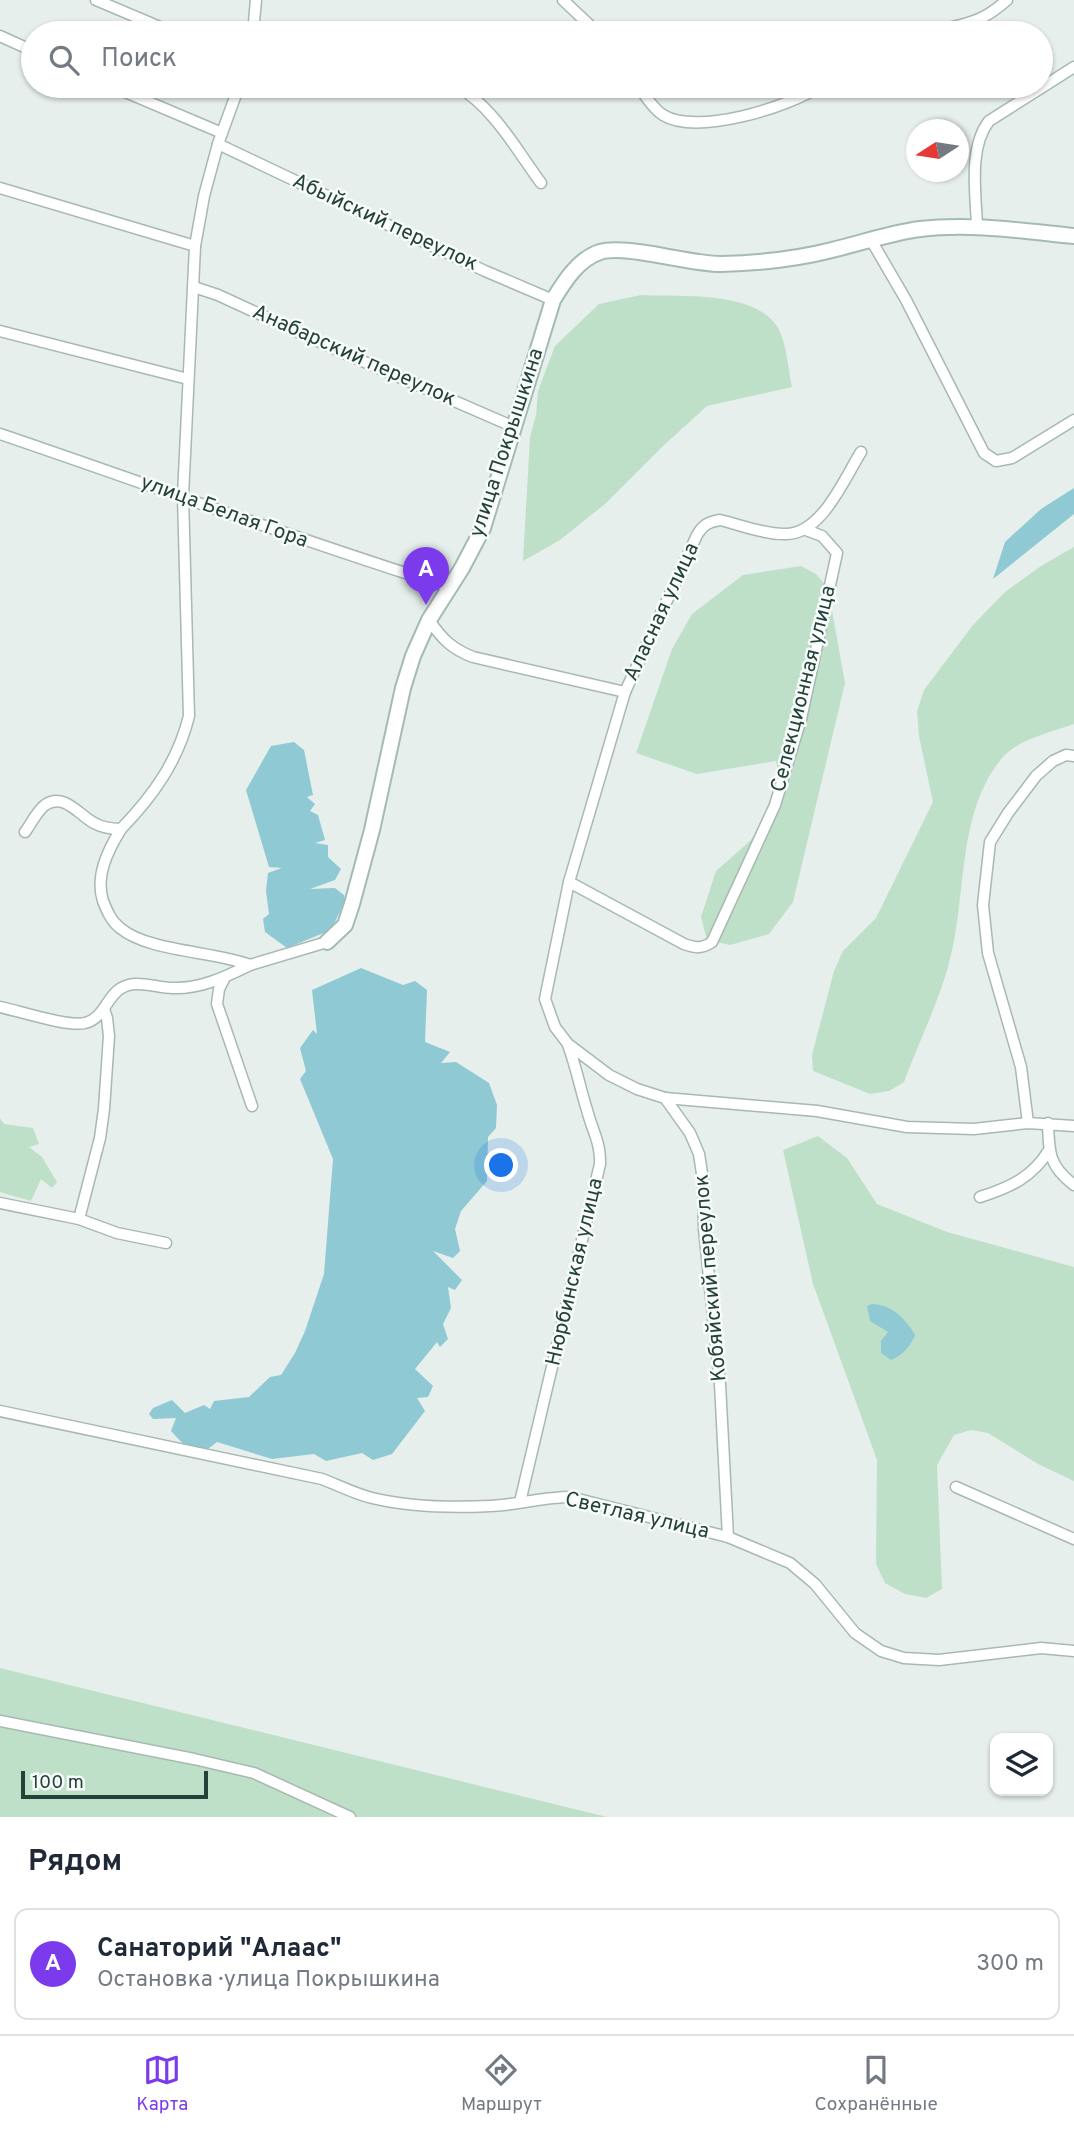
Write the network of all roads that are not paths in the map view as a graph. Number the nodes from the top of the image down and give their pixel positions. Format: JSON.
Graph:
{"nodes":[{"id":1,"x":96,"y":0,"type":"edge"},
{"id":2,"x":256,"y":0,"type":"edge"},
{"id":3,"x":563,"y":0,"type":"edge"},
{"id":4,"x":1007,"y":0,"type":"edge"},
{"id":5,"x":146,"y":21,"type":"edge"},
{"id":6,"x":254,"y":21,"type":"edge"},
{"id":7,"x":585,"y":21,"type":"edge"},
{"id":8,"x":978,"y":21,"type":"edge"},
{"id":9,"x":0,"y":36,"type":"edge"},
{"id":10,"x":21,"y":46,"type":"edge"},
{"id":11,"x":1074,"y":67,"type":"edge"},
{"id":12,"x":1053,"y":80,"type":"edge"},
{"id":13,"x":139,"y":98,"type":"edge"},
{"id":14,"x":235,"y":98,"type":"edge"},
{"id":15,"x":475,"y":98,"type":"edge"},
{"id":16,"x":647,"y":98,"type":"edge"},
{"id":17,"x":796,"y":98,"type":"edge"},
{"id":18,"x":1025,"y":98,"type":"edge"},
{"id":19,"x":222,"y":133,"type":"junction"},
{"id":20,"x":218,"y":144,"type":"junction"},
{"id":21,"x":541,"y":183,"type":"dead end"},
{"id":22,"x":0,"y":188,"type":"edge"},
{"id":23,"x":977,"y":227,"type":"junction"},
{"id":24,"x":1074,"y":236,"type":"edge"},
{"id":25,"x":871,"y":240,"type":"junction"},
{"id":26,"x":195,"y":246,"type":"junction"},
{"id":27,"x":194,"y":287,"type":"junction"},
{"id":28,"x":552,"y":300,"type":"junction"},
{"id":29,"x":0,"y":331,"type":"edge"},
{"id":30,"x":188,"y":379,"type":"junction"},
{"id":31,"x":1074,"y":420,"type":"edge"},
{"id":32,"x":514,"y":427,"type":"junction"},
{"id":33,"x":0,"y":434,"type":"edge"},
{"id":34,"x":862,"y":452,"type":"dead end"},
{"id":35,"x":183,"y":496,"type":"junction"},
{"id":36,"x":806,"y":530,"type":"junction"},
{"id":37,"x":449,"y":587,"type":"junction"},
{"id":38,"x":429,"y":620,"type":"junction"},
{"id":39,"x":625,"y":692,"type":"junction"},
{"id":40,"x":1074,"y":756,"type":"edge"},
{"id":41,"x":121,"y":829,"type":"junction"},
{"id":42,"x":25,"y":832,"type":"dead end"},
{"id":43,"x":569,"y":882,"type":"junction"},
{"id":44,"x":327,"y":942,"type":"joint"},
{"id":45,"x":250,"y":965,"type":"junction"},
{"id":46,"x":225,"y":977,"type":"junction"},
{"id":47,"x":0,"y":1007,"type":"edge"},
{"id":48,"x":104,"y":1009,"type":"junction"},
{"id":49,"x":568,"y":1044,"type":"junction"},
{"id":50,"x":664,"y":1098,"type":"junction"},
{"id":51,"x":252,"y":1106,"type":"dead end"},
{"id":52,"x":1028,"y":1123,"type":"junction"},
{"id":53,"x":1048,"y":1123,"type":"junction"},
{"id":54,"x":1074,"y":1126,"type":"edge"},
{"id":55,"x":1049,"y":1150,"type":"junction"},
{"id":56,"x":1074,"y":1185,"type":"edge"},
{"id":57,"x":981,"y":1197,"type":"dead end"},
{"id":58,"x":0,"y":1203,"type":"edge"},
{"id":59,"x":79,"y":1219,"type":"junction"},
{"id":60,"x":166,"y":1243,"type":"dead end"},
{"id":61,"x":0,"y":1411,"type":"edge"},
{"id":62,"x":956,"y":1487,"type":"dead end"},
{"id":63,"x":520,"y":1502,"type":"junction"},
{"id":64,"x":728,"y":1537,"type":"junction"},
{"id":65,"x":1074,"y":1539,"type":"edge"},
{"id":66,"x":1074,"y":1651,"type":"edge"},
{"id":67,"x":0,"y":1721,"type":"edge"},
{"id":68,"x":349,"y":1817,"type":"edge"}],
"edges":[{"from":1,"to":5,"type":"street"},
{"from":2,"to":6,"type":"street"},
{"from":3,"to":7,"type":"street"},
{"from":4,"to":8,"type":"street"},
{"from":9,"to":10,"type":"street"},
{"from":11,"to":12,"type":"street"},
{"from":13,"to":19,"type":"street"},
{"from":14,"to":19,"type":"street"},
{"from":15,"to":21,"type":"street"},
{"from":16,"to":17,"type":"street"},
{"from":18,"to":23,"type":"street"},
{"from":19,"to":20,"type":"street"},
{"from":20,"to":26,"type":"street"},
{"from":20,"to":28,"type":"street","name":"Абыйский переулок"},
{"from":22,"to":26,"type":"street"},
{"from":23,"to":24,"type":"street","name":"улица Покрышкина"},
{"from":23,"to":25,"type":"street","name":"улица Покрышкина"},
{"from":25,"to":28,"type":"street","name":"улица Покрышкина"},
{"from":25,"to":31,"type":"street"},
{"from":26,"to":27,"type":"street"},
{"from":27,"to":30,"type":"street"},
{"from":27,"to":32,"type":"street","name":"Анабарский переулок"},
{"from":28,"to":32,"type":"street","name":"улица Покрышкина"},
{"from":29,"to":30,"type":"street"},
{"from":30,"to":35,"type":"street"},
{"from":32,"to":37,"type":"street","name":"улица Покрышкина"},
{"from":33,"to":35,"type":"street","name":"улица Белая Гора"},
{"from":34,"to":36,"type":"street"},
{"from":35,"to":37,"type":"street","name":"улица Белая Гора"},
{"from":35,"to":41,"type":"street"},
{"from":36,"to":39,"type":"street","name":"Аласная улица"},
{"from":36,"to":43,"type":"street","name":"Селекционная улица"},
{"from":37,"to":38,"type":"street","name":"улица Покрышкина"},
{"from":38,"to":39,"type":"street","name":"Аласная улица"},
{"from":38,"to":44,"type":"street","name":"улица Покрышкина"},
{"from":39,"to":43,"type":"street","name":"Аласная улица"},
{"from":40,"to":52,"type":"street"},
{"from":41,"to":42,"type":"street"},
{"from":41,"to":45,"type":"street"},
{"from":43,"to":49,"type":"street","name":"Аласная улица"},
{"from":44,"to":45,"type":"street"},
{"from":45,"to":46,"type":"street"},
{"from":46,"to":48,"type":"street"},
{"from":46,"to":51,"type":"street"},
{"from":47,"to":48,"type":"street"},
{"from":48,"to":59,"type":"street"},
{"from":49,"to":50,"type":"street"},
{"from":49,"to":63,"type":"street","name":"Нюрбинская улица"},
{"from":50,"to":52,"type":"street"},
{"from":50,"to":64,"type":"street","name":"Кобяйский переулок"},
{"from":52,"to":53,"type":"street"},
{"from":53,"to":54,"type":"street"},
{"from":53,"to":55,"type":"street"},
{"from":55,"to":56,"type":"street"},
{"from":55,"to":57,"type":"street"},
{"from":58,"to":59,"type":"street"},
{"from":59,"to":60,"type":"street"},
{"from":61,"to":63,"type":"street","name":"Светлая улица"},
{"from":62,"to":65,"type":"street"},
{"from":63,"to":64,"type":"street","name":"Светлая улица"},
{"from":64,"to":66,"type":"street","name":"Светлая улица"},
{"from":67,"to":68,"type":"street"}]}
